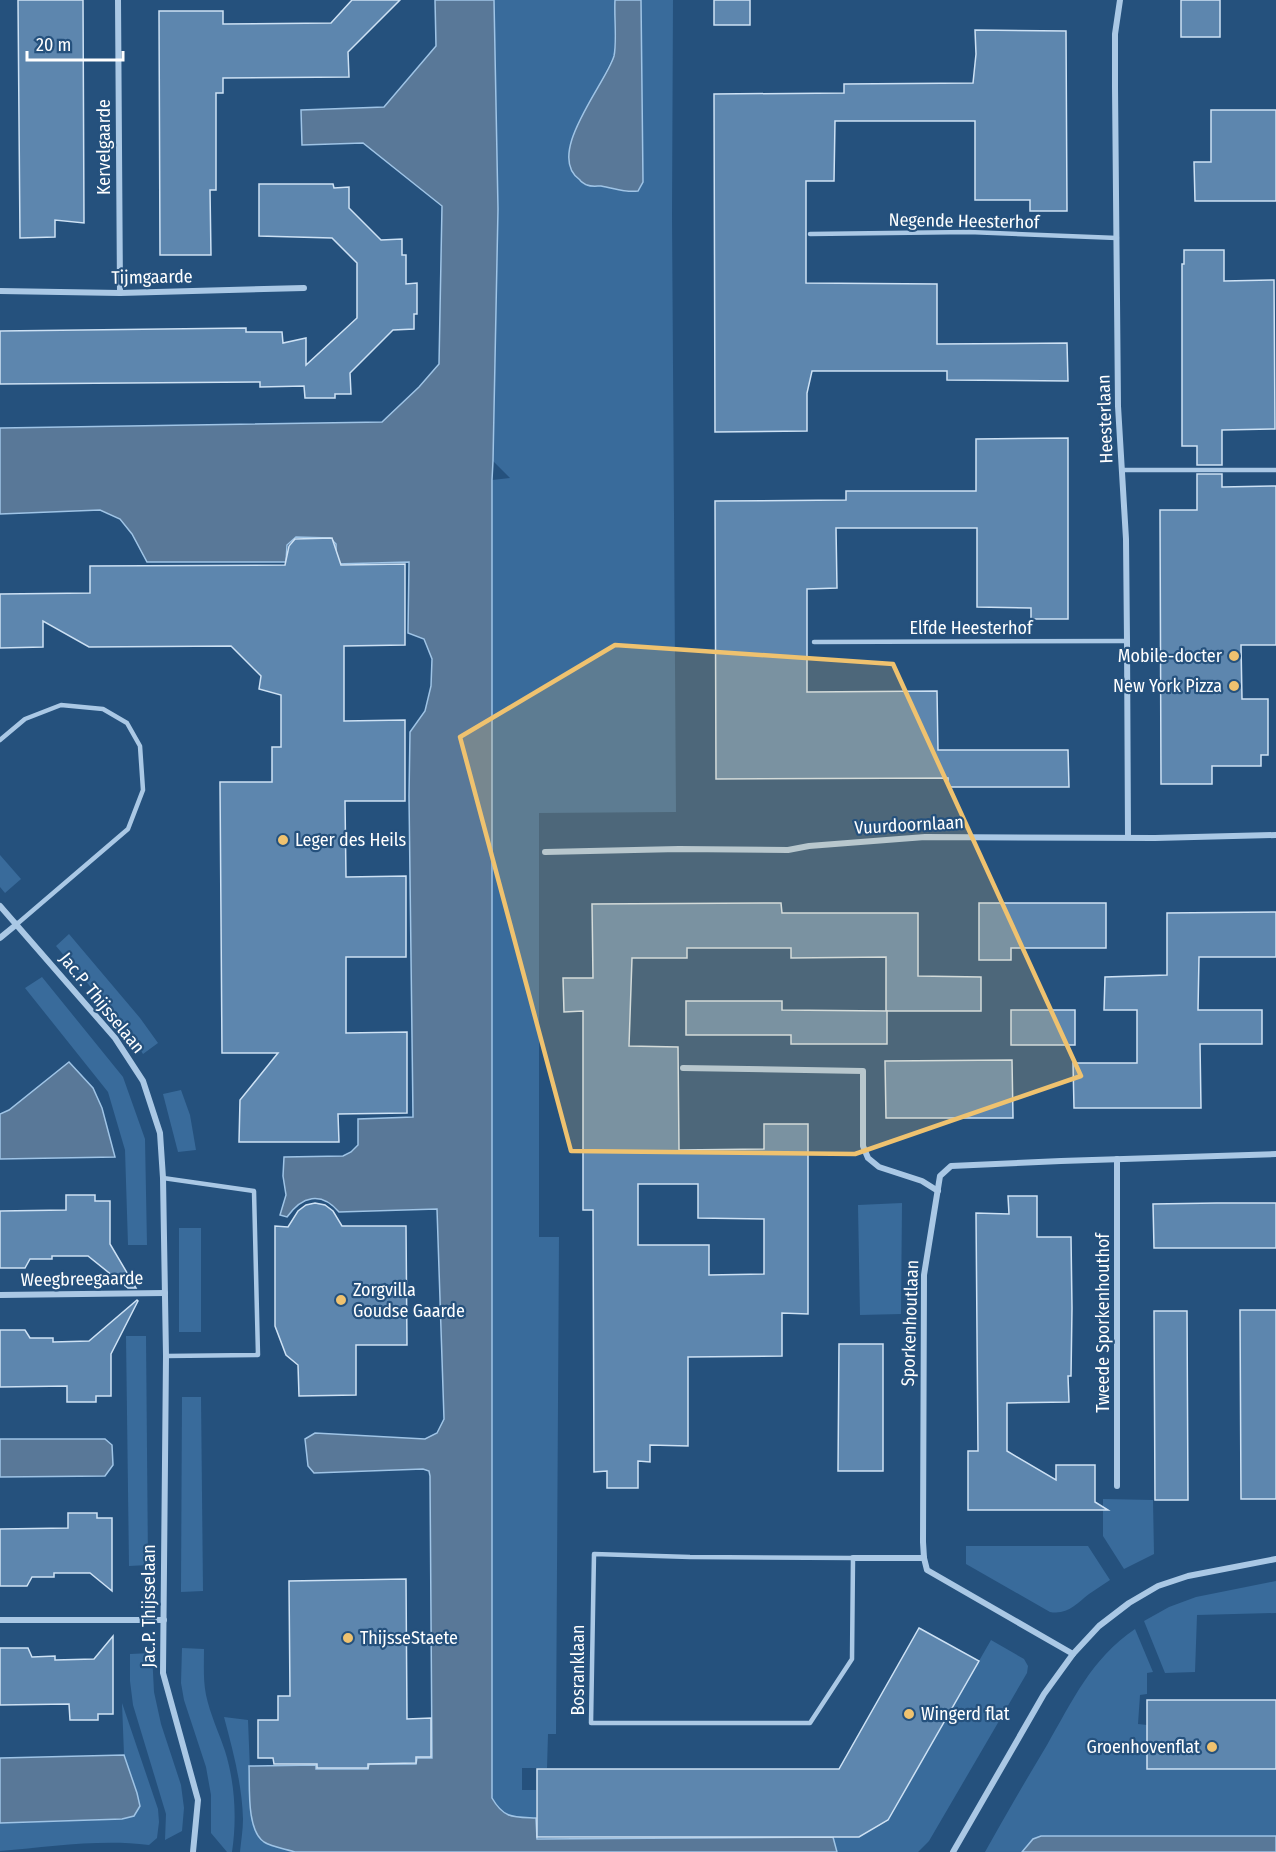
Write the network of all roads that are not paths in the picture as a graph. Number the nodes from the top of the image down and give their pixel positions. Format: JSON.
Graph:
{"nodes":[{"id":1,"x":118,"y":0,"type":"edge"},
{"id":2,"x":1120,"y":0,"type":"edge"},
{"id":3,"x":810,"y":234,"type":"dead end"},
{"id":4,"x":1117,"y":237,"type":"junction"},
{"id":5,"x":304,"y":288,"type":"dead end"},
{"id":6,"x":0,"y":291,"type":"edge"},
{"id":7,"x":120,"y":293,"type":"junction"},
{"id":8,"x":1122,"y":470,"type":"junction"},
{"id":9,"x":1276,"y":470,"type":"edge"},
{"id":10,"x":1128,"y":641,"type":"junction"},
{"id":11,"x":814,"y":642,"type":"dead end"},
{"id":12,"x":0,"y":740,"type":"edge"},
{"id":13,"x":1276,"y":835,"type":"edge"},
{"id":14,"x":1128,"y":837,"type":"junction"},
{"id":15,"x":545,"y":852,"type":"dead end"},
{"id":16,"x":0,"y":906,"type":"edge"},
{"id":17,"x":17,"y":924,"type":"junction"},
{"id":18,"x":0,"y":938,"type":"edge"},
{"id":19,"x":683,"y":1068,"type":"dead end"},
{"id":20,"x":1276,"y":1154,"type":"edge"},
{"id":21,"x":1117,"y":1159,"type":"junction"},
{"id":22,"x":163,"y":1178,"type":"junction"},
{"id":23,"x":938,"y":1191,"type":"junction"},
{"id":24,"x":165,"y":1293,"type":"junction"},
{"id":25,"x":0,"y":1295,"type":"edge"},
{"id":26,"x":166,"y":1356,"type":"junction"},
{"id":27,"x":1118,"y":1486,"type":"dead end"},
{"id":28,"x":853,"y":1558,"type":"junction"},
{"id":29,"x":924,"y":1558,"type":"junction"},
{"id":30,"x":1276,"y":1559,"type":"edge"},
{"id":31,"x":0,"y":1620,"type":"edge"},
{"id":32,"x":164,"y":1620,"type":"junction"},
{"id":33,"x":1073,"y":1654,"type":"junction"},
{"id":34,"x":193,"y":1852,"type":"edge"},
{"id":35,"x":953,"y":1852,"type":"edge"}],
"edges":[{"from":1,"to":7,"type":"street","name":"Kervelgaarde"},
{"from":2,"to":4,"type":"street","name":"Heesterlaan"},
{"from":3,"to":4,"type":"lane","name":"Negende Heesterhof"},
{"from":4,"to":8,"type":"street","name":"Heesterlaan"},
{"from":5,"to":7,"type":"street","name":"Tijmgaarde"},
{"from":6,"to":7,"type":"street","name":"Tijmgaarde"},
{"from":8,"to":9,"type":"lane"},
{"from":8,"to":10,"type":"street","name":"Heesterlaan"},
{"from":10,"to":11,"type":"lane","name":"Elfde Heesterhof"},
{"from":10,"to":14,"type":"street","name":"Heesterlaan"},
{"from":12,"to":17,"type":"lane"},
{"from":13,"to":14,"type":"street","name":"Vuurdoornlaan"},
{"from":14,"to":15,"type":"street","name":"Vuurdoornlaan"},
{"from":16,"to":17,"type":"street","name":"Jac.P. Thijsselaan"},
{"from":17,"to":18,"type":"street"},
{"from":17,"to":22,"type":"street","name":"Jac.P. Thijsselaan"},
{"from":19,"to":23,"type":"street"},
{"from":20,"to":21,"type":"street","name":"Sporkenhoutlaan"},
{"from":21,"to":23,"type":"street","name":"Sporkenhoutlaan"},
{"from":21,"to":27,"type":"street","name":"Tweede Sporkenhouthof"},
{"from":22,"to":24,"type":"street","name":"Jac.P. Thijsselaan"},
{"from":22,"to":26,"type":"lane"},
{"from":23,"to":29,"type":"street","name":"Sporkenhoutlaan"},
{"from":24,"to":25,"type":"street","name":"Weegbreegaarde"},
{"from":24,"to":26,"type":"street","name":"Jac.P. Thijsselaan"},
{"from":26,"to":32,"type":"street","name":"Jac.P. Thijsselaan"},
{"from":28,"to":28,"type":"lane","name":"Bosranklaan"},
{"from":28,"to":29,"type":"street","name":"Bosranklaan"},
{"from":29,"to":33,"type":"street"},
{"from":30,"to":33,"type":"street"},
{"from":31,"to":32,"type":"street"},
{"from":32,"to":34,"type":"street","name":"Jac.P. Thijsselaan"},
{"from":33,"to":35,"type":"street"}]}
